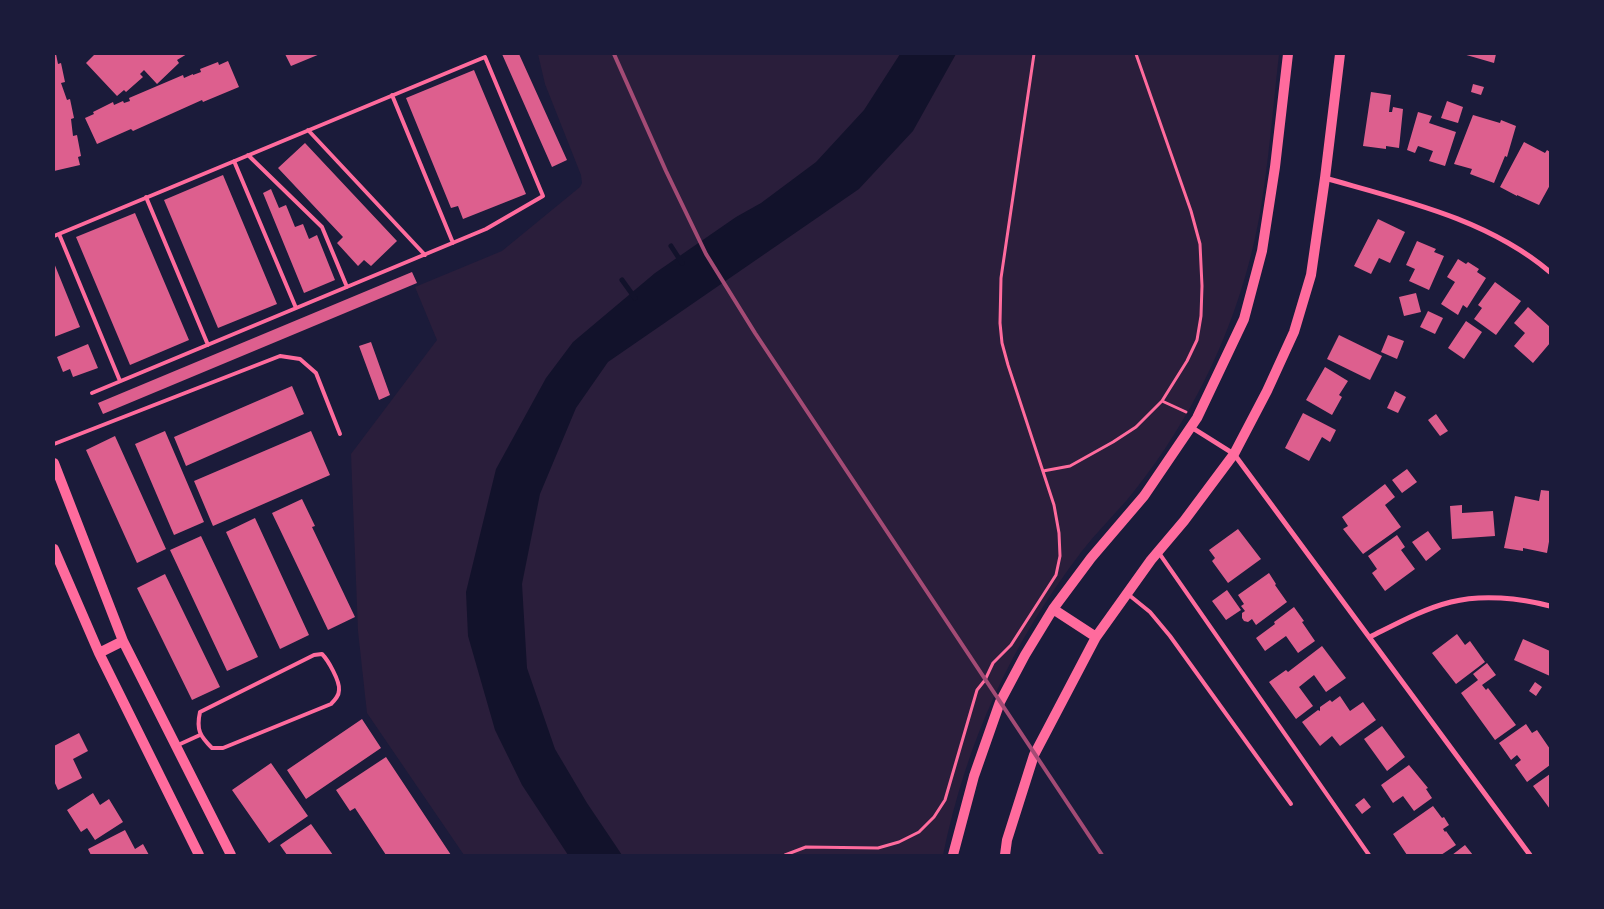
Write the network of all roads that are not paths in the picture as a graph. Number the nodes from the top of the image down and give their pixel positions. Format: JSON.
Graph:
{"nodes":[{"id":1,"x":1288,"y":54,"type":"edge"},
{"id":2,"x":1340,"y":54,"type":"edge"},
{"id":3,"x":392,"y":95,"type":"junction"},
{"id":4,"x":308,"y":130,"type":"junction"},
{"id":5,"x":248,"y":155,"type":"junction"},
{"id":6,"x":234,"y":161,"type":"junction"},
{"id":7,"x":1325,"y":178,"type":"junction"},
{"id":8,"x":146,"y":197,"type":"junction"},
{"id":9,"x":59,"y":234,"type":"junction"},
{"id":10,"x":54,"y":236,"type":"edge"},
{"id":11,"x":453,"y":243,"type":"junction"},
{"id":12,"x":425,"y":255,"type":"junction"},
{"id":13,"x":1550,"y":272,"type":"edge"},
{"id":14,"x":347,"y":287,"type":"junction"},
{"id":15,"x":296,"y":308,"type":"junction"},
{"id":16,"x":208,"y":345,"type":"junction"},
{"id":17,"x":120,"y":381,"type":"junction"},
{"id":18,"x":92,"y":393,"type":"dead end"},
{"id":19,"x":1190,"y":427,"type":"junction"},
{"id":20,"x":340,"y":434,"type":"dead end"},
{"id":21,"x":54,"y":444,"type":"edge"},
{"id":22,"x":1234,"y":454,"type":"junction"},
{"id":23,"x":54,"y":463,"type":"edge"},
{"id":24,"x":54,"y":549,"type":"edge"},
{"id":25,"x":1158,"y":551,"type":"junction"},
{"id":26,"x":1127,"y":593,"type":"junction"},
{"id":27,"x":1550,"y":606,"type":"edge"},
{"id":28,"x":1053,"y":609,"type":"junction"},
{"id":29,"x":1096,"y":637,"type":"junction"},
{"id":30,"x":1370,"y":637,"type":"junction"},
{"id":31,"x":123,"y":641,"type":"junction"},
{"id":32,"x":99,"y":653,"type":"junction"},
{"id":33,"x":200,"y":735,"type":"junction"},
{"id":34,"x":176,"y":746,"type":"junction"},
{"id":35,"x":1291,"y":804,"type":"dead end"},
{"id":36,"x":199,"y":855,"type":"edge"},
{"id":37,"x":231,"y":855,"type":"edge"},
{"id":38,"x":953,"y":855,"type":"edge"},
{"id":39,"x":1005,"y":855,"type":"edge"},
{"id":40,"x":1369,"y":855,"type":"edge"},
{"id":41,"x":1530,"y":855,"type":"edge"}],
"edges":[{"from":1,"to":19,"type":"main road"},
{"from":2,"to":7,"type":"main road"},
{"from":3,"to":4,"type":"lane"},
{"from":3,"to":11,"type":"lane"},
{"from":3,"to":11,"type":"lane"},
{"from":4,"to":5,"type":"lane"},
{"from":4,"to":12,"type":"lane"},
{"from":5,"to":6,"type":"lane"},
{"from":5,"to":14,"type":"lane"},
{"from":6,"to":8,"type":"lane"},
{"from":6,"to":15,"type":"lane"},
{"from":7,"to":13,"type":"street"},
{"from":7,"to":22,"type":"main road"},
{"from":8,"to":9,"type":"lane"},
{"from":8,"to":16,"type":"lane"},
{"from":9,"to":10,"type":"lane"},
{"from":9,"to":17,"type":"lane"},
{"from":11,"to":12,"type":"lane"},
{"from":12,"to":14,"type":"lane"},
{"from":14,"to":15,"type":"lane"},
{"from":15,"to":16,"type":"lane"},
{"from":16,"to":17,"type":"lane"},
{"from":17,"to":18,"type":"lane"},
{"from":19,"to":22,"type":"street"},
{"from":19,"to":28,"type":"main road"},
{"from":20,"to":21,"type":"lane"},
{"from":22,"to":25,"type":"main road"},
{"from":22,"to":30,"type":"street"},
{"from":23,"to":31,"type":"main road"},
{"from":24,"to":32,"type":"main road"},
{"from":25,"to":26,"type":"main road"},
{"from":25,"to":40,"type":"lane"},
{"from":26,"to":29,"type":"main road"},
{"from":26,"to":35,"type":"lane"},
{"from":27,"to":30,"type":"street"},
{"from":28,"to":29,"type":"main road"},
{"from":28,"to":38,"type":"main road"},
{"from":29,"to":39,"type":"main road"},
{"from":30,"to":41,"type":"street"},
{"from":31,"to":32,"type":"main road"},
{"from":31,"to":34,"type":"main road"},
{"from":32,"to":36,"type":"main road"},
{"from":33,"to":33,"type":"lane"},
{"from":33,"to":34,"type":"lane"},
{"from":34,"to":37,"type":"main road"}]}
